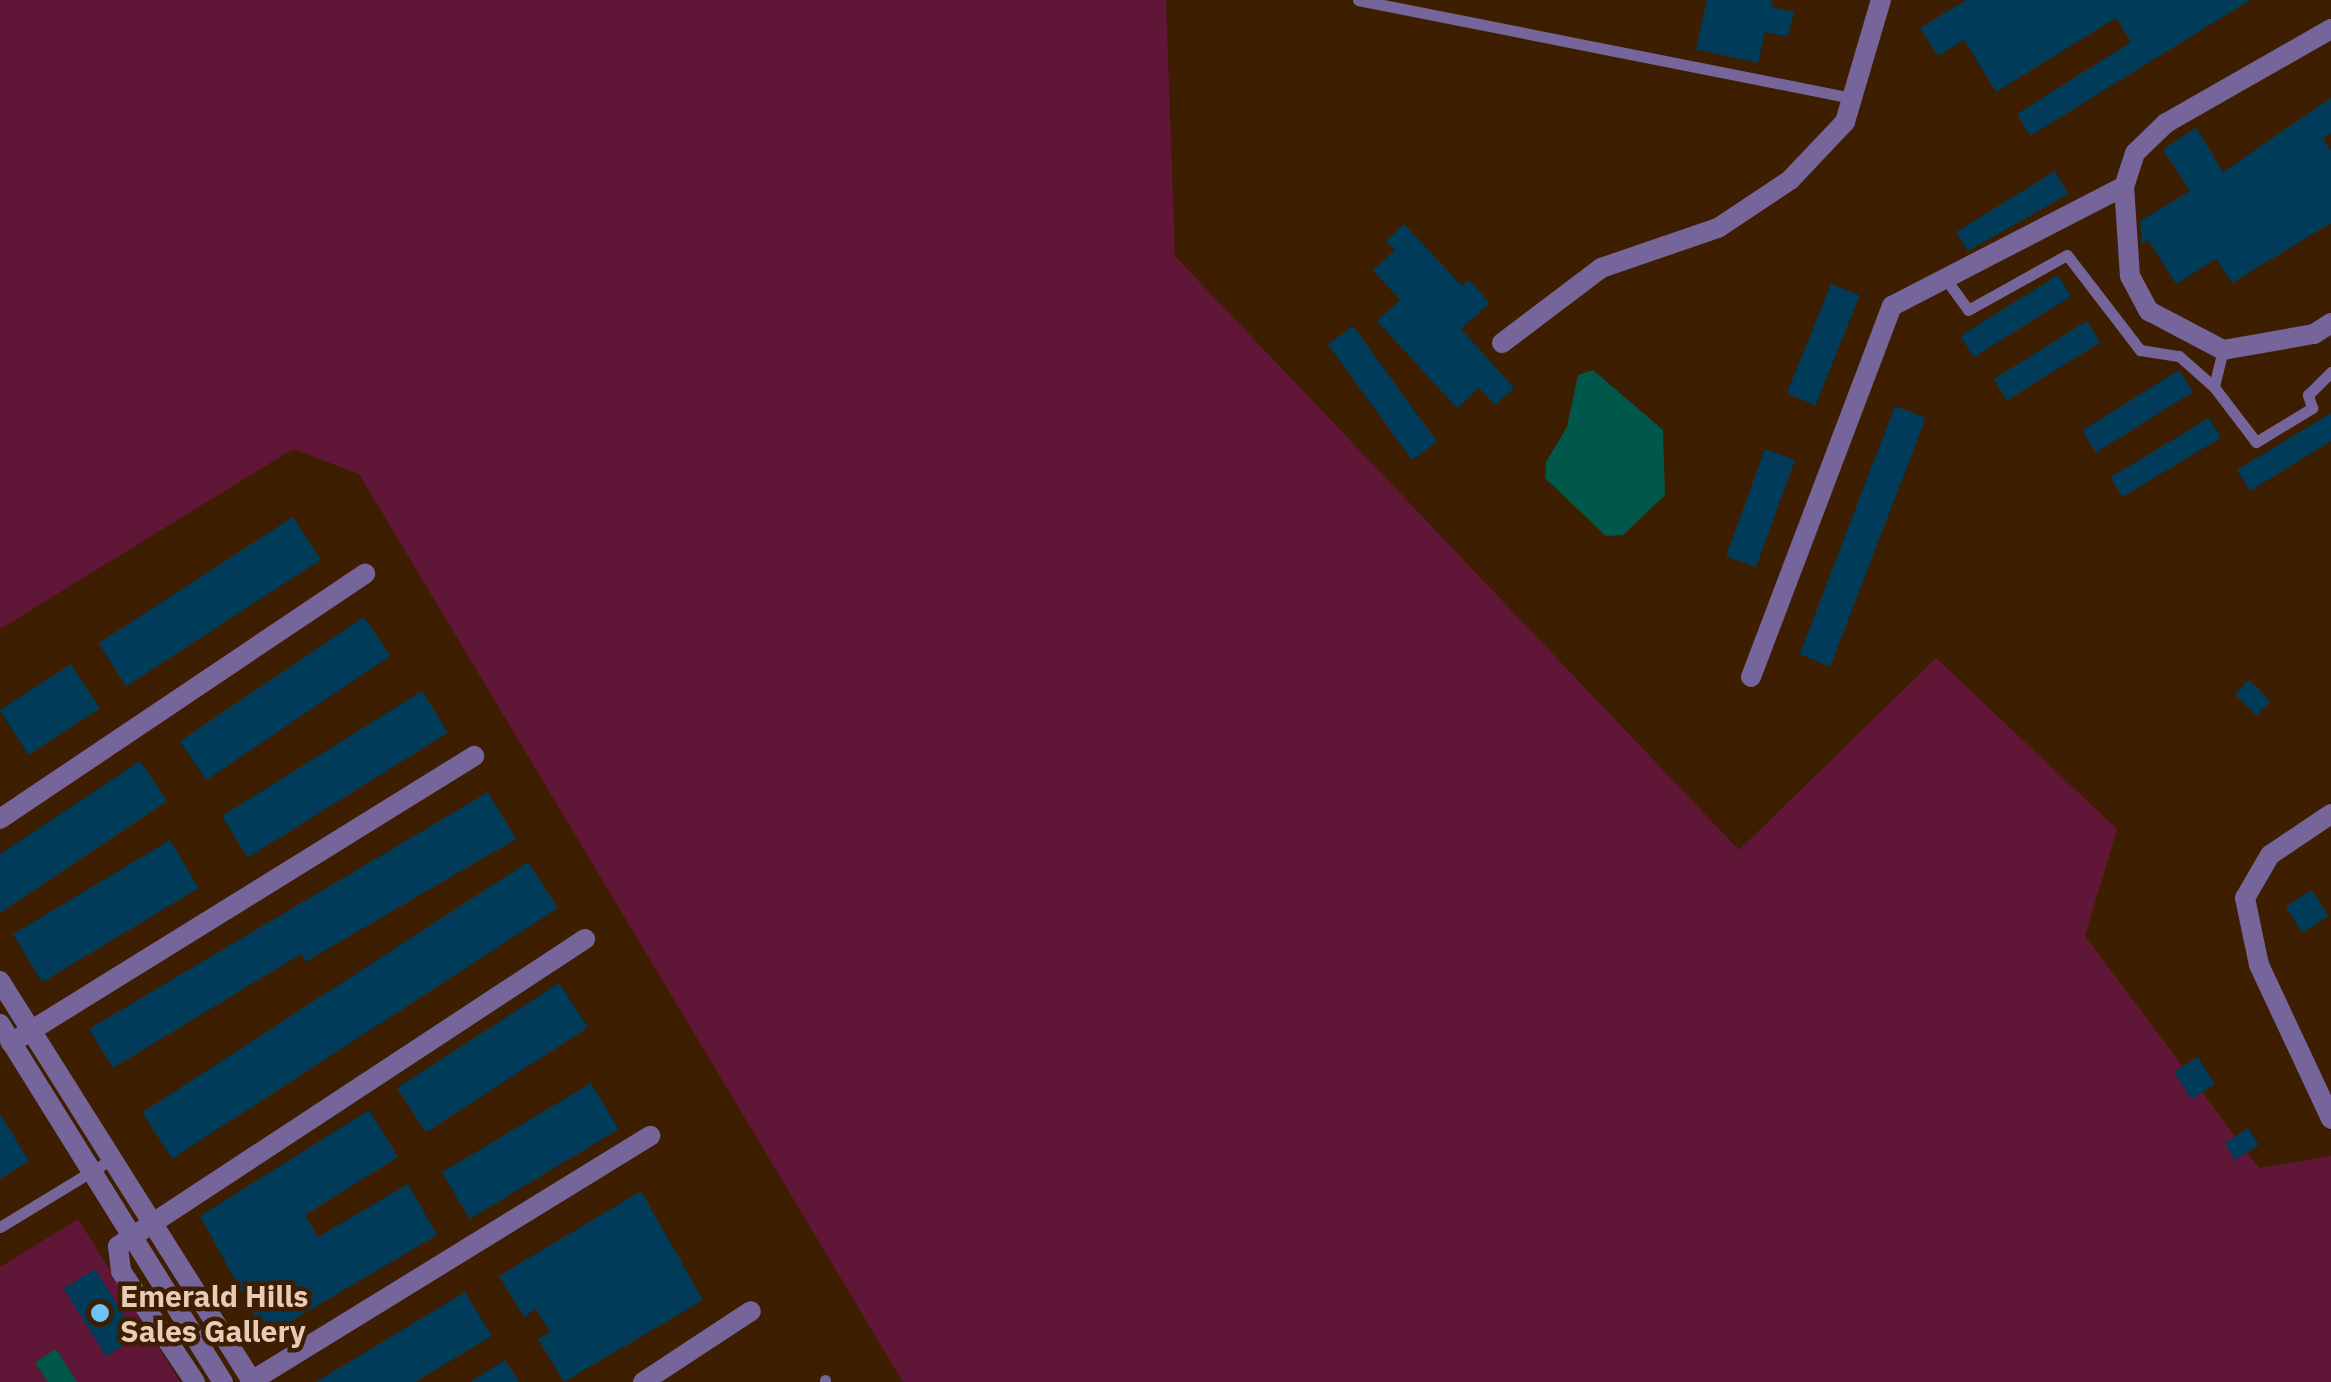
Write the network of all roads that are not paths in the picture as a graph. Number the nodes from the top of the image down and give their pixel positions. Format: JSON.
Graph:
{"nodes":[{"id":1,"x":1358,"y":0,"type":"edge"},
{"id":2,"x":1881,"y":0,"type":"edge"},
{"id":3,"x":2331,"y":28,"type":"edge"},
{"id":4,"x":1852,"y":98,"type":"junction"},
{"id":5,"x":2124,"y":186,"type":"junction"},
{"id":6,"x":1945,"y":278,"type":"junction"},
{"id":7,"x":2331,"y":324,"type":"edge"},
{"id":8,"x":1502,"y":343,"type":"dead end"},
{"id":9,"x":2222,"y":350,"type":"junction"},
{"id":10,"x":2331,"y":372,"type":"edge"},
{"id":11,"x":2214,"y":387,"type":"junction"},
{"id":12,"x":364,"y":574,"type":"dead end"},
{"id":13,"x":1751,"y":678,"type":"dead end"},
{"id":14,"x":474,"y":756,"type":"dead end"},
{"id":15,"x":2331,"y":814,"type":"edge"},
{"id":16,"x":0,"y":819,"type":"edge"},
{"id":17,"x":586,"y":939,"type":"dead end"},
{"id":18,"x":0,"y":981,"type":"edge"},
{"id":19,"x":31,"y":1030,"type":"junction"},
{"id":20,"x":6,"y":1034,"type":"edge"},
{"id":21,"x":2331,"y":1119,"type":"edge"},
{"id":22,"x":650,"y":1136,"type":"dead end"},
{"id":23,"x":101,"y":1166,"type":"junction"},
{"id":24,"x":0,"y":1227,"type":"edge"},
{"id":25,"x":139,"y":1227,"type":"junction"},
{"id":26,"x":751,"y":1311,"type":"dead end"},
{"id":27,"x":195,"y":1382,"type":"edge"},
{"id":28,"x":223,"y":1382,"type":"edge"},
{"id":29,"x":252,"y":1382,"type":"edge"},
{"id":30,"x":643,"y":1382,"type":"edge"}],
"edges":[{"from":1,"to":4,"type":"lane"},
{"from":2,"to":4,"type":"street"},
{"from":3,"to":5,"type":"street"},
{"from":4,"to":8,"type":"street"},
{"from":5,"to":6,"type":"street"},
{"from":5,"to":9,"type":"street"},
{"from":6,"to":11,"type":"lane"},
{"from":6,"to":13,"type":"street"},
{"from":7,"to":9,"type":"street"},
{"from":9,"to":11,"type":"lane"},
{"from":10,"to":11,"type":"lane"},
{"from":12,"to":16,"type":"street"},
{"from":14,"to":19,"type":"street"},
{"from":15,"to":21,"type":"street"},
{"from":17,"to":25,"type":"street"},
{"from":18,"to":19,"type":"street"},
{"from":19,"to":20,"type":"street"},
{"from":19,"to":23,"type":"street"},
{"from":20,"to":23,"type":"street"},
{"from":22,"to":29,"type":"street"},
{"from":23,"to":24,"type":"lane"},
{"from":23,"to":25,"type":"street"},
{"from":25,"to":27,"type":"street"},
{"from":25,"to":28,"type":"street"},
{"from":25,"to":29,"type":"street"},
{"from":26,"to":30,"type":"street"}]}
